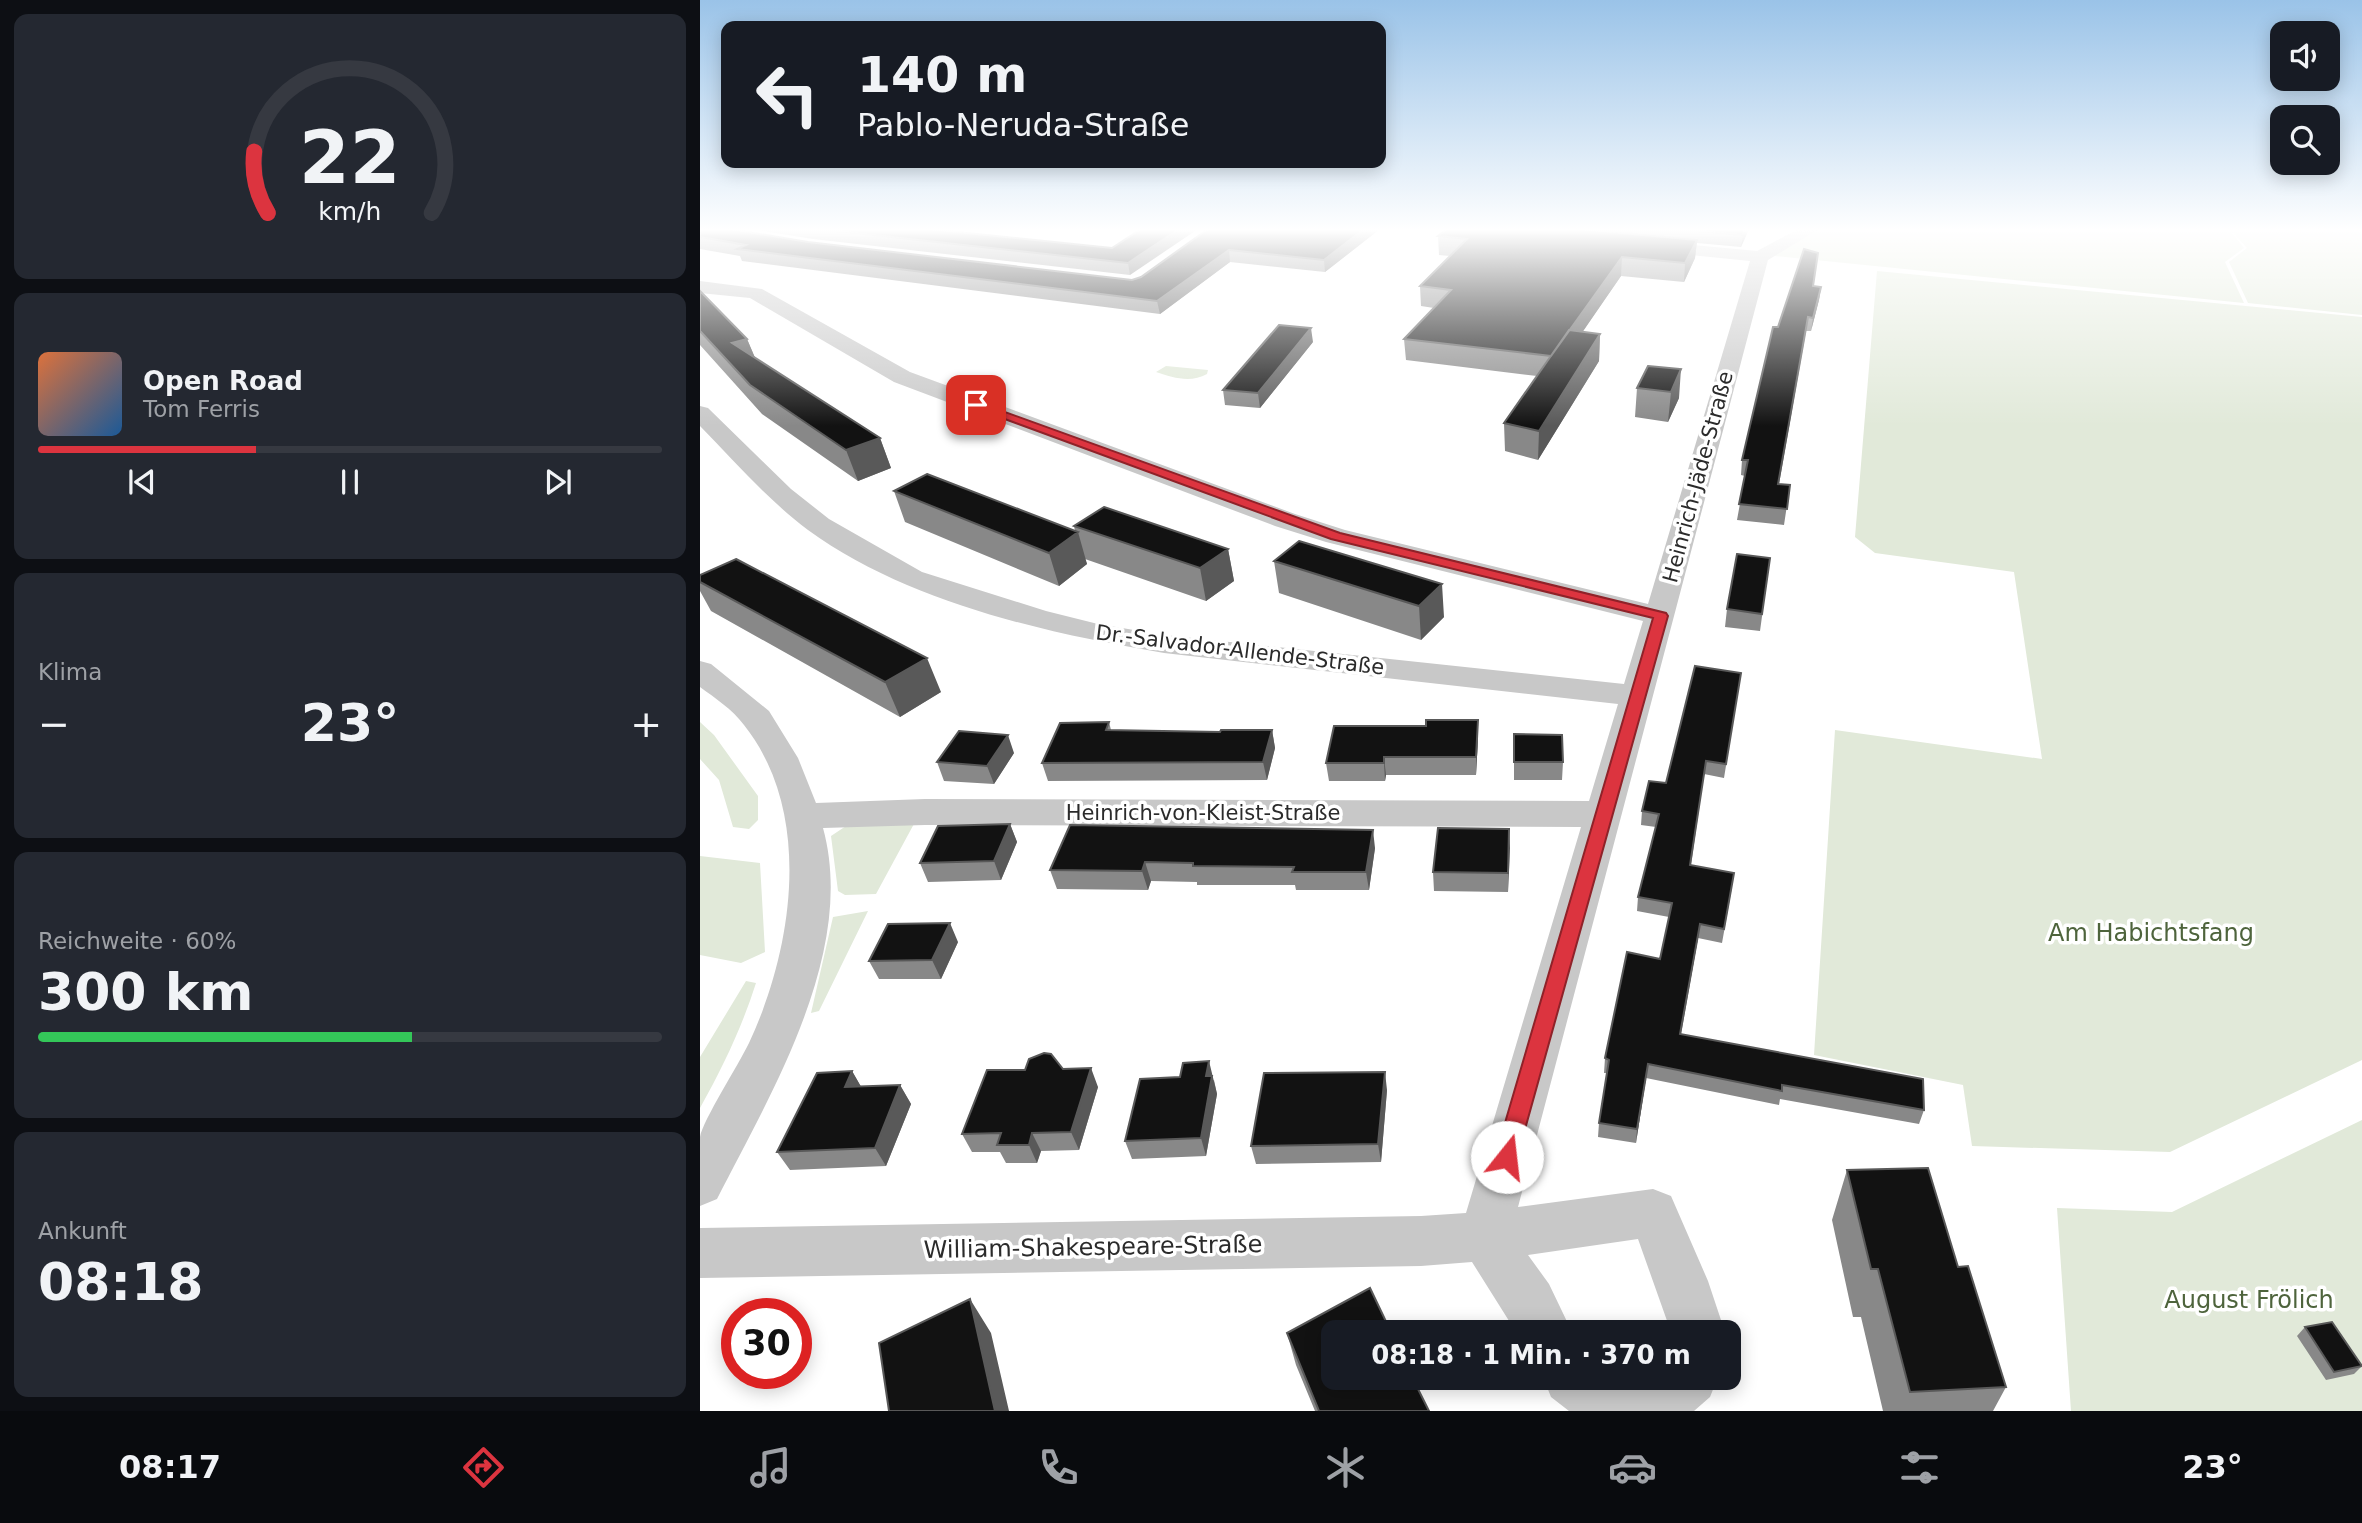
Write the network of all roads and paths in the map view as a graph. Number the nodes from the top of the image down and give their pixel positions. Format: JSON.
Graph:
{"nodes":[{"id":1,"x":758,"y":295,"type":"edge"},
{"id":2,"x":1750,"y":295,"type":"edge"},
{"id":3,"x":700,"y":412,"type":"edge"},
{"id":4,"x":1661,"y":616,"type":"junction"},
{"id":5,"x":700,"y":671,"type":"edge"},
{"id":6,"x":1636,"y":696,"type":"junction"},
{"id":7,"x":1603,"y":814,"type":"junction"},
{"id":8,"x":804,"y":816,"type":"junction"},
{"id":9,"x":700,"y":1183,"type":"edge"},
{"id":10,"x":1485,"y":1236,"type":"junction"},
{"id":11,"x":700,"y":1254,"type":"edge"},
{"id":12,"x":1539,"y":1320,"type":"edge"},
{"id":13,"x":1694,"y":1320,"type":"edge"},
{"id":14,"x":1588,"y":1390,"type":"edge"},
{"id":15,"x":1683,"y":1390,"type":"edge"}],
"edges":[{"from":1,"to":4,"type":"street"},
{"from":2,"to":4,"type":"street","name":"Heinrich-Jäde-Straße"},
{"from":3,"to":6,"type":"street","name":"Dr.-Salvador-Allende-Straße"},
{"from":4,"to":6,"type":"street","name":"Heinrich-Jäde-Straße"},
{"from":5,"to":8,"type":"street"},
{"from":6,"to":7,"type":"street","name":"Heinrich-Jäde-Straße"},
{"from":7,"to":8,"type":"street","name":"Heinrich-von-Kleist-Straße"},
{"from":7,"to":10,"type":"street","name":"Heinrich-Jäde-Straße"},
{"from":8,"to":9,"type":"street"},
{"from":10,"to":11,"type":"street","name":"William-Shakespeare-Straße"},
{"from":10,"to":12,"type":"street"},
{"from":10,"to":13,"type":"street","name":"William-Shakespeare-Straße"},
{"from":14,"to":15,"type":"street"}]}
